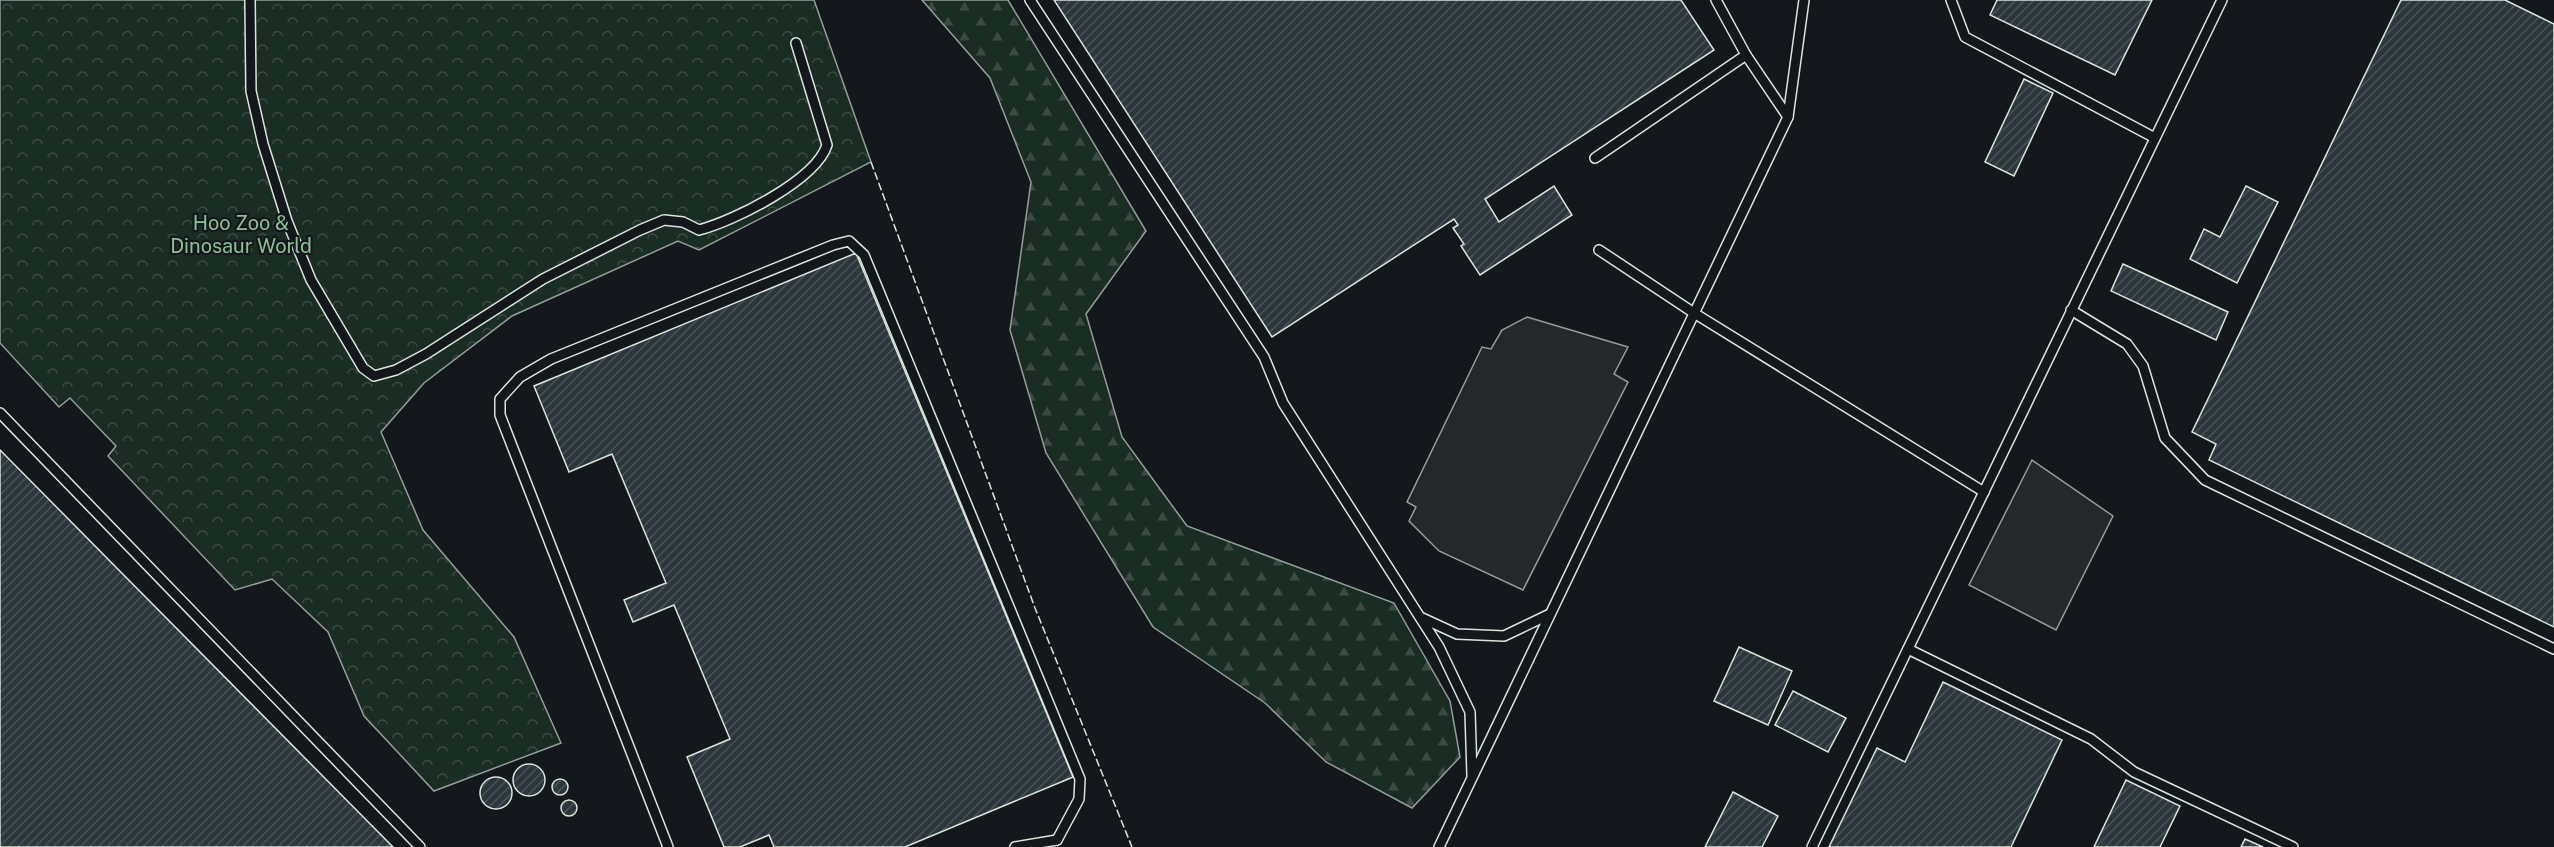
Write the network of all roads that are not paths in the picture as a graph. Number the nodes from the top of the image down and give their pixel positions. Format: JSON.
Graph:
{"nodes":[{"id":1,"x":250,"y":0,"type":"edge"},
{"id":2,"x":1030,"y":0,"type":"edge"},
{"id":3,"x":1716,"y":0,"type":"edge"},
{"id":4,"x":1804,"y":0,"type":"edge"},
{"id":5,"x":1951,"y":0,"type":"edge"},
{"id":6,"x":2222,"y":0,"type":"edge"},
{"id":7,"x":796,"y":42,"type":"dead end"},
{"id":8,"x":1746,"y":55,"type":"junction"},
{"id":9,"x":1788,"y":117,"type":"junction"},
{"id":10,"x":2154,"y":138,"type":"junction"},
{"id":11,"x":1595,"y":158,"type":"dead end"},
{"id":12,"x":1599,"y":250,"type":"dead end"},
{"id":13,"x":2071,"y":310,"type":"junction"},
{"id":14,"x":1695,"y":313,"type":"junction"},
{"id":15,"x":0,"y":413,"type":"edge"},
{"id":16,"x":1984,"y":492,"type":"junction"},
{"id":17,"x":1550,"y":614,"type":"junction"},
{"id":18,"x":1419,"y":616,"type":"junction"},
{"id":19,"x":1908,"y":649,"type":"junction"},
{"id":20,"x":2554,"y":649,"type":"edge"},
{"id":21,"x":1472,"y":777,"type":"junction"},
{"id":22,"x":1060,"y":843,"type":"edge"},
{"id":23,"x":420,"y":847,"type":"edge"},
{"id":24,"x":668,"y":847,"type":"edge"},
{"id":25,"x":1015,"y":847,"type":"edge"},
{"id":26,"x":1439,"y":847,"type":"edge"},
{"id":27,"x":1812,"y":847,"type":"edge"},
{"id":28,"x":2293,"y":847,"type":"edge"}],
"edges":[{"from":1,"to":7,"type":"lane"},
{"from":2,"to":18,"type":"lane"},
{"from":3,"to":8,"type":"lane"},
{"from":4,"to":9,"type":"lane"},
{"from":5,"to":10,"type":"lane"},
{"from":6,"to":10,"type":"lane"},
{"from":8,"to":9,"type":"lane"},
{"from":8,"to":11,"type":"lane"},
{"from":9,"to":14,"type":"lane"},
{"from":10,"to":13,"type":"lane"},
{"from":12,"to":14,"type":"lane"},
{"from":13,"to":16,"type":"lane"},
{"from":13,"to":20,"type":"lane"},
{"from":14,"to":16,"type":"lane"},
{"from":14,"to":17,"type":"lane"},
{"from":15,"to":23,"type":"lane"},
{"from":16,"to":19,"type":"lane"},
{"from":17,"to":18,"type":"lane"},
{"from":17,"to":21,"type":"lane"},
{"from":18,"to":21,"type":"lane"},
{"from":19,"to":27,"type":"lane"},
{"from":19,"to":28,"type":"lane"},
{"from":21,"to":26,"type":"lane"},
{"from":22,"to":24,"type":"lane"},
{"from":22,"to":25,"type":"lane"}]}
